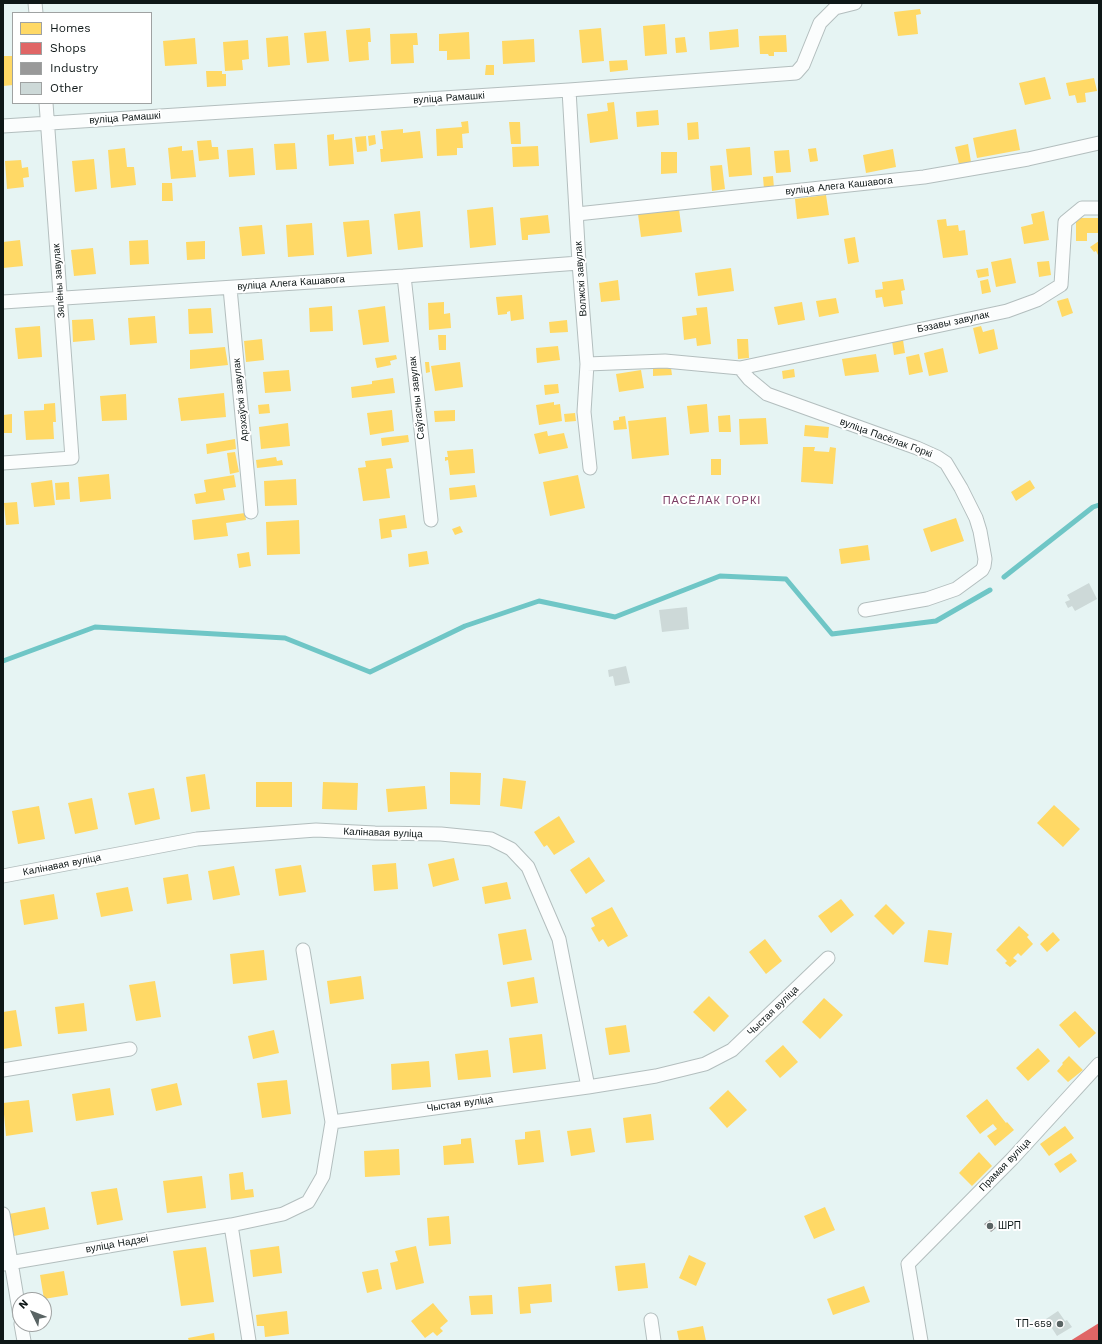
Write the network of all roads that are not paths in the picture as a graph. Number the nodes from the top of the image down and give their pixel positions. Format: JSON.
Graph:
{"nodes":[{"id":1,"x":855,"y":3,"type":"edge"},
{"id":2,"x":569,"y":90,"type":"junction"},
{"id":3,"x":46,"y":104,"type":"edge"},
{"id":4,"x":48,"y":123,"type":"junction"},
{"id":5,"x":3,"y":126,"type":"edge"},
{"id":6,"x":1099,"y":143,"type":"edge"},
{"id":7,"x":1099,"y":208,"type":"edge"},
{"id":8,"x":577,"y":214,"type":"junction"},
{"id":9,"x":579,"y":263,"type":"junction"},
{"id":10,"x":404,"y":276,"type":"junction"},
{"id":11,"x":230,"y":288,"type":"junction"},
{"id":12,"x":60,"y":299,"type":"junction"},
{"id":13,"x":3,"y":302,"type":"edge"},
{"id":14,"x":588,"y":364,"type":"junction"},
{"id":15,"x":740,"y":368,"type":"junction"},
{"id":16,"x":3,"y":463,"type":"edge"},
{"id":17,"x":590,"y":468,"type":"dead end"},
{"id":18,"x":252,"y":512,"type":"dead end"},
{"id":19,"x":431,"y":520,"type":"dead end"},
{"id":20,"x":865,"y":610,"type":"dead end"},
{"id":21,"x":3,"y":876,"type":"edge"},
{"id":22,"x":303,"y":950,"type":"dead end"},
{"id":23,"x":828,"y":958,"type":"dead end"},
{"id":24,"x":130,"y":1049,"type":"dead end"},
{"id":25,"x":1099,"y":1064,"type":"edge"},
{"id":26,"x":3,"y":1070,"type":"edge"},
{"id":27,"x":588,"y":1087,"type":"junction"},
{"id":28,"x":332,"y":1122,"type":"junction"},
{"id":29,"x":3,"y":1214,"type":"edge"},
{"id":30,"x":231,"y":1225,"type":"junction"},
{"id":31,"x":7,"y":1263,"type":"edge"},
{"id":32,"x":14,"y":1292,"type":"edge"},
{"id":33,"x":652,"y":1320,"type":"dead end"},
{"id":34,"x":249,"y":1341,"type":"edge"},
{"id":35,"x":654,"y":1341,"type":"edge"},
{"id":36,"x":921,"y":1341,"type":"edge"}],
"edges":[{"from":1,"to":2,"type":"street","name":"вуліца Рамашкі"},
{"from":2,"to":4,"type":"street","name":"вуліца Рамашкі"},
{"from":2,"to":8,"type":"street","name":"Волжскі завулак"},
{"from":3,"to":4,"type":"street","name":"Зялёны завулак"},
{"from":4,"to":5,"type":"street","name":"вуліца Рамашкі"},
{"from":4,"to":12,"type":"street","name":"Зялёны завулак"},
{"from":6,"to":8,"type":"street","name":"вуліца Алега Кашавога"},
{"from":7,"to":15,"type":"street","name":"Бэзавы завулак"},
{"from":8,"to":9,"type":"street","name":"Волжскі завулак"},
{"from":9,"to":10,"type":"street","name":"вуліца Алега Кашавога"},
{"from":9,"to":14,"type":"street","name":"Волжскі завулак"},
{"from":10,"to":11,"type":"street","name":"вуліца Алега Кашавога"},
{"from":10,"to":19,"type":"street","name":"Саўгасны завулак"},
{"from":11,"to":12,"type":"street","name":"вуліца Алега Кашавога"},
{"from":11,"to":18,"type":"street","name":"Арэхаўскі завулак"},
{"from":12,"to":13,"type":"street","name":"вуліца Алега Кашавога"},
{"from":12,"to":16,"type":"street","name":"Зялёны завулак"},
{"from":14,"to":15,"type":"street"},
{"from":14,"to":17,"type":"street","name":"Волжскі завулак"},
{"from":15,"to":20,"type":"street","name":"вуліца Пасёлак Горкі"},
{"from":21,"to":27,"type":"street","name":"Калінавая вуліца"},
{"from":22,"to":28,"type":"street"},
{"from":23,"to":27,"type":"street","name":"Чыстая вуліца"},
{"from":24,"to":26,"type":"street"},
{"from":25,"to":36,"type":"street","name":"Прамая вуліца"},
{"from":27,"to":28,"type":"street","name":"Чыстая вуліца"},
{"from":28,"to":30,"type":"street"},
{"from":29,"to":31,"type":"street"},
{"from":30,"to":31,"type":"street","name":"вуліца Надзеі"},
{"from":30,"to":34,"type":"street"},
{"from":31,"to":32,"type":"street"},
{"from":33,"to":35,"type":"street"}]}
